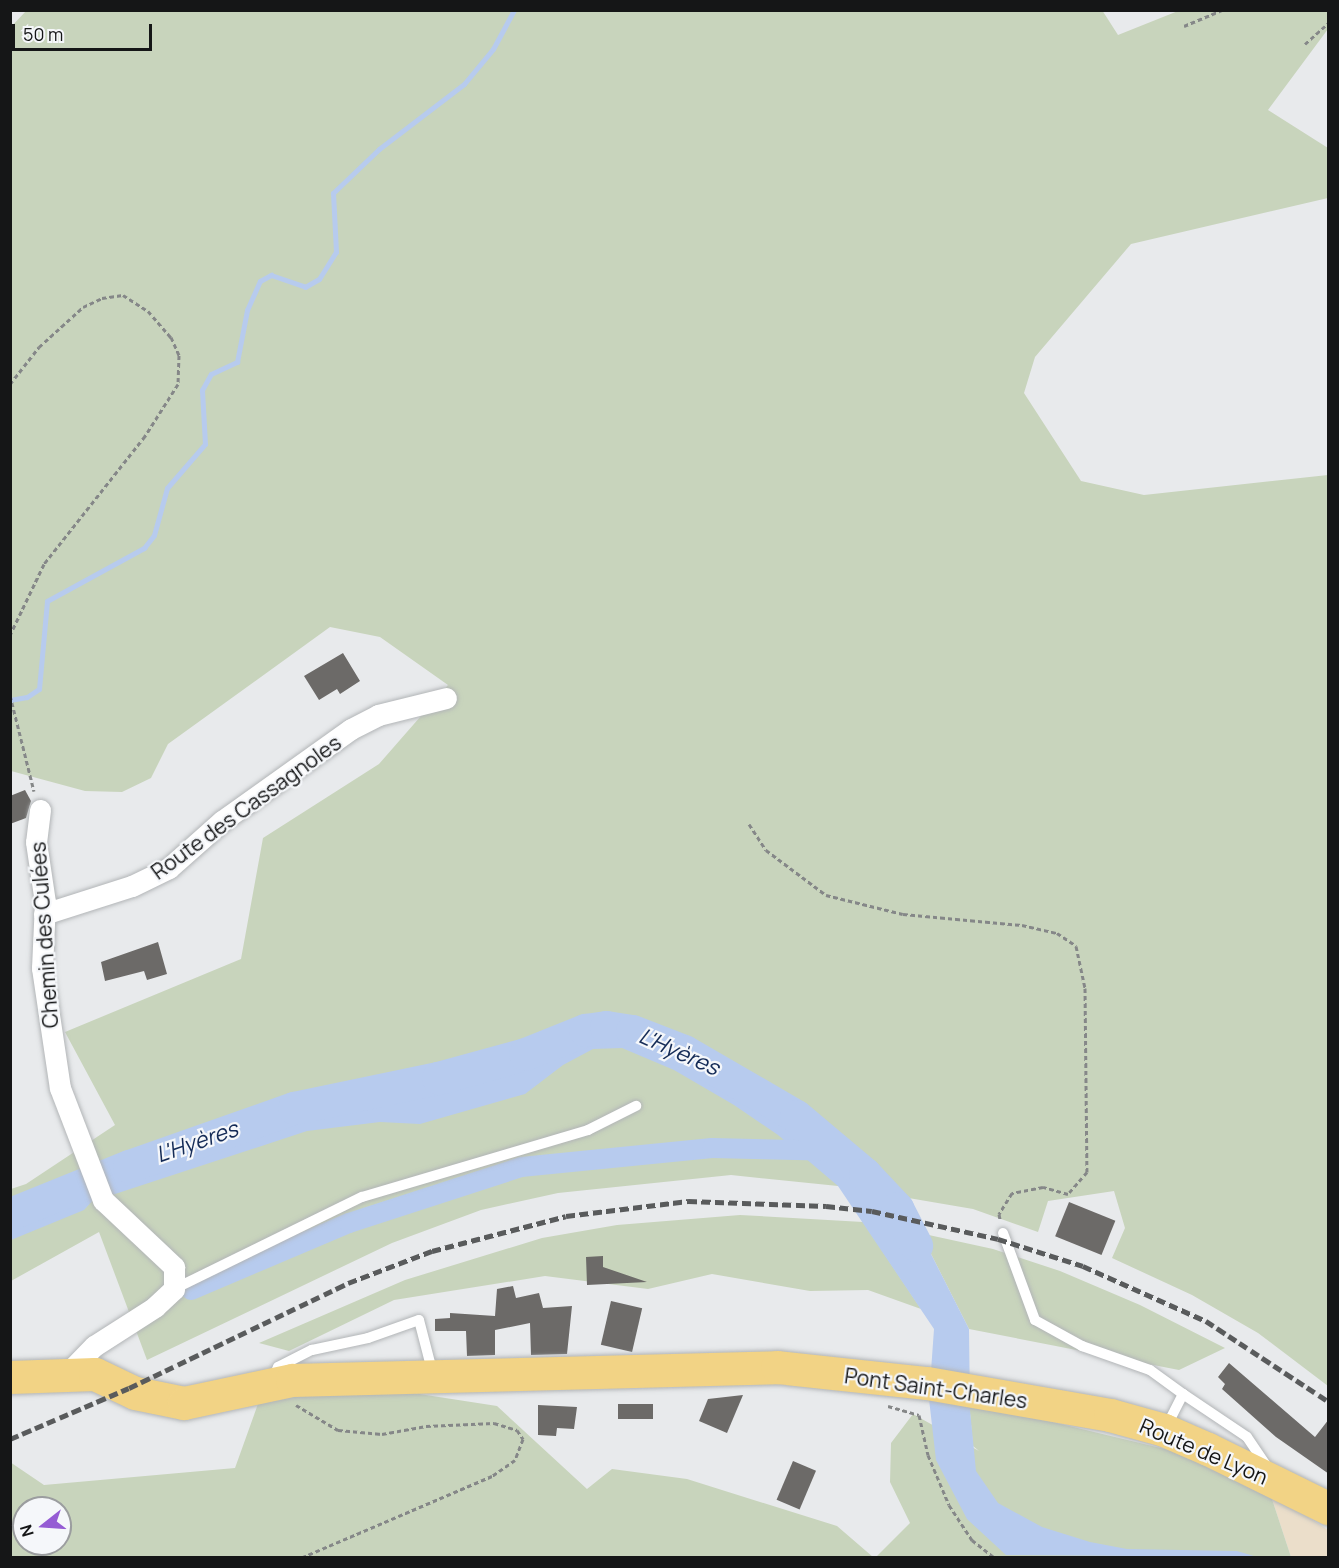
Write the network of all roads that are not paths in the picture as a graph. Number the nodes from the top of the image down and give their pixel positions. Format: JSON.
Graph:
{"nodes":[{"id":1,"x":446,"y":698,"type":"dead end"},
{"id":2,"x":40,"y":810,"type":"road end"},
{"id":3,"x":44,"y":914,"type":"junction"},
{"id":4,"x":636,"y":1106,"type":"dead end"},
{"id":5,"x":1003,"y":1233,"type":"road end"},
{"id":6,"x":174,"y":1289,"type":"junction"},
{"id":7,"x":433,"y":1374,"type":"junction"},
{"id":8,"x":38,"y":1376,"type":"edge"},
{"id":9,"x":280,"y":1382,"type":"junction"},
{"id":10,"x":1182,"y":1394,"type":"junction"},
{"id":11,"x":1075,"y":1407,"type":"joint"},
{"id":12,"x":1164,"y":1430,"type":"junction"},
{"id":13,"x":1276,"y":1481,"type":"junction"},
{"id":14,"x":1329,"y":1508,"type":"edge"}],
"edges":[{"from":1,"to":3,"type":"street","name":"Route des Cassagnoles"},
{"from":2,"to":3,"type":"street","name":"Chemin des Culées"},
{"from":3,"to":6,"type":"street","name":"Chemin des Culées"},
{"from":4,"to":6,"type":"lane"},
{"from":5,"to":10,"type":"lane"},
{"from":6,"to":8,"type":"street"},
{"from":7,"to":9,"type":"main road","name":"Pont Saint-Charles"},
{"from":7,"to":9,"type":"lane"},
{"from":7,"to":11,"type":"main road","name":"Pont Saint-Charles"},
{"from":8,"to":9,"type":"main road","name":"Pont Saint-Charles"},
{"from":10,"to":12,"type":"lane"},
{"from":10,"to":13,"type":"lane"},
{"from":11,"to":12,"type":"main road","name":"Route de Lyon"},
{"from":12,"to":13,"type":"main road","name":"Route de Lyon"},
{"from":13,"to":14,"type":"main road","name":"Route de Lyon"}]}
